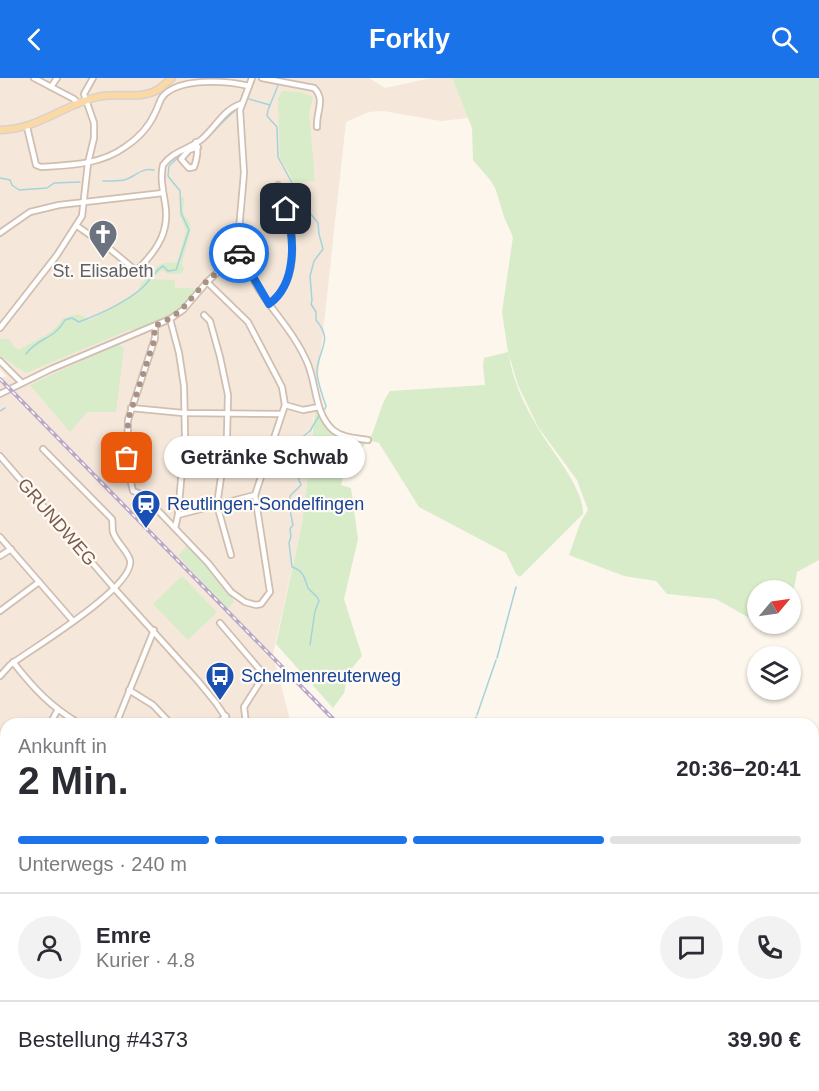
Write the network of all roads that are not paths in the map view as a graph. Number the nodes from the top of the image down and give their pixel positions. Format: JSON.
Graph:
{"nodes":[{"id":1,"x":34,"y":78,"type":"edge"},
{"id":2,"x":57,"y":78,"type":"edge"},
{"id":3,"x":93,"y":78,"type":"edge"},
{"id":4,"x":172,"y":78,"type":"edge"},
{"id":5,"x":252,"y":78,"type":"edge"},
{"id":6,"x":262,"y":78,"type":"edge"},
{"id":7,"x":307,"y":78,"type":"edge"},
{"id":8,"x":305,"y":85,"type":"junction"},
{"id":9,"x":249,"y":86,"type":"junction"},
{"id":10,"x":51,"y":87,"type":"junction"},
{"id":11,"x":87,"y":100,"type":"junction"},
{"id":12,"x":78,"y":104,"type":"junction"},
{"id":13,"x":241,"y":104,"type":"junction"},
{"id":14,"x":27,"y":127,"type":"junction"},
{"id":15,"x":317,"y":127,"type":"dead end"},
{"id":16,"x":0,"y":130,"type":"edge"},
{"id":17,"x":197,"y":145,"type":"junction"},
{"id":18,"x":88,"y":163,"type":"junction"},
{"id":19,"x":278,"y":185,"type":"dead end"},
{"id":20,"x":164,"y":193,"type":"junction"},
{"id":21,"x":84,"y":202,"type":"junction"},
{"id":22,"x":77,"y":226,"type":"junction"},
{"id":23,"x":0,"y":233,"type":"edge"},
{"id":24,"x":237,"y":252,"type":"junction"},
{"id":25,"x":140,"y":267,"type":"dead end"},
{"id":26,"x":134,"y":269,"type":"dead end"},
{"id":27,"x":207,"y":282,"type":"junction"},
{"id":28,"x":269,"y":304,"type":"junction"},
{"id":29,"x":204,"y":315,"type":"dead end"},
{"id":30,"x":171,"y":319,"type":"junction"},
{"id":31,"x":154,"y":326,"type":"junction"},
{"id":32,"x":0,"y":328,"type":"edge"},
{"id":33,"x":0,"y":361,"type":"edge"},
{"id":34,"x":22,"y":382,"type":"junction"},
{"id":35,"x":0,"y":394,"type":"edge"},
{"id":36,"x":285,"y":405,"type":"junction"},
{"id":37,"x":319,"y":407,"type":"junction"},
{"id":38,"x":131,"y":408,"type":"junction"},
{"id":39,"x":183,"y":413,"type":"junction"},
{"id":40,"x":281,"y":414,"type":"junction"},
{"id":41,"x":229,"y":415,"type":"junction"},
{"id":42,"x":368,"y":440,"type":"dead end"},
{"id":43,"x":43,"y":449,"type":"dead end"},
{"id":44,"x":0,"y":456,"type":"edge"},
{"id":45,"x":255,"y":495,"type":"junction"},
{"id":46,"x":217,"y":505,"type":"junction"},
{"id":47,"x":178,"y":513,"type":"junction"},
{"id":48,"x":164,"y":516,"type":"junction"},
{"id":49,"x":175,"y":528,"type":"junction"},
{"id":50,"x":0,"y":537,"type":"edge"},
{"id":51,"x":11,"y":549,"type":"junction"},
{"id":52,"x":231,"y":555,"type":"dead end"},
{"id":53,"x":0,"y":556,"type":"edge"},
{"id":54,"x":39,"y":582,"type":"junction"},
{"id":55,"x":114,"y":588,"type":"junction"},
{"id":56,"x":0,"y":611,"type":"edge"},
{"id":57,"x":73,"y":621,"type":"junction"},
{"id":58,"x":220,"y":623,"type":"dead end"},
{"id":59,"x":154,"y":630,"type":"junction"},
{"id":60,"x":13,"y":662,"type":"junction"},
{"id":61,"x":0,"y":676,"type":"edge"},
{"id":62,"x":129,"y":690,"type":"junction"},
{"id":63,"x":57,"y":711,"type":"junction"},
{"id":64,"x":226,"y":716,"type":"joint"},
{"id":65,"x":53,"y":718,"type":"edge"},
{"id":66,"x":69,"y":718,"type":"edge"},
{"id":67,"x":118,"y":718,"type":"edge"},
{"id":68,"x":165,"y":718,"type":"edge"},
{"id":69,"x":224,"y":718,"type":"edge"},
{"id":70,"x":245,"y":718,"type":"edge"}],
"edges":[{"from":1,"to":10,"type":"street"},
{"from":2,"to":10,"type":"street"},
{"from":3,"to":11,"type":"street"},
{"from":4,"to":11,"type":"main road"},
{"from":5,"to":9,"type":"street"},
{"from":6,"to":8,"type":"street"},
{"from":7,"to":8,"type":"street"},
{"from":8,"to":15,"type":"street"},
{"from":9,"to":13,"type":"street"},
{"from":9,"to":18,"type":"street"},
{"from":10,"to":12,"type":"street"},
{"from":11,"to":12,"type":"main road"},
{"from":11,"to":18,"type":"street"},
{"from":12,"to":14,"type":"main road"},
{"from":13,"to":17,"type":"street"},
{"from":13,"to":24,"type":"street"},
{"from":14,"to":16,"type":"main road"},
{"from":14,"to":18,"type":"street"},
{"from":17,"to":17,"type":"street"},
{"from":17,"to":20,"type":"street"},
{"from":18,"to":21,"type":"street"},
{"from":19,"to":28,"type":"street"},
{"from":20,"to":21,"type":"street"},
{"from":20,"to":25,"type":"street"},
{"from":21,"to":22,"type":"street"},
{"from":21,"to":23,"type":"street"},
{"from":22,"to":26,"type":"street"},
{"from":22,"to":32,"type":"street"},
{"from":24,"to":27,"type":"street"},
{"from":24,"to":28,"type":"street"},
{"from":27,"to":30,"type":"street"},
{"from":27,"to":36,"type":"street"},
{"from":28,"to":37,"type":"street"},
{"from":29,"to":41,"type":"street"},
{"from":30,"to":31,"type":"street"},
{"from":30,"to":39,"type":"street"},
{"from":31,"to":34,"type":"street"},
{"from":31,"to":38,"type":"street"},
{"from":33,"to":34,"type":"street"},
{"from":34,"to":35,"type":"street"},
{"from":36,"to":37,"type":"street"},
{"from":36,"to":40,"type":"street"},
{"from":37,"to":42,"type":"street"},
{"from":38,"to":39,"type":"street"},
{"from":38,"to":48,"type":"street"},
{"from":39,"to":41,"type":"street"},
{"from":39,"to":47,"type":"street"},
{"from":40,"to":41,"type":"street"},
{"from":40,"to":45,"type":"street"},
{"from":41,"to":46,"type":"street"},
{"from":43,"to":55,"type":"street"},
{"from":44,"to":55,"type":"street","name":"GRUNDWEG"},
{"from":45,"to":46,"type":"street"},
{"from":45,"to":49,"type":"street"},
{"from":46,"to":47,"type":"street"},
{"from":46,"to":52,"type":"street"},
{"from":47,"to":48,"type":"street"},
{"from":47,"to":49,"type":"street"},
{"from":48,"to":49,"type":"street"},
{"from":50,"to":51,"type":"street"},
{"from":51,"to":53,"type":"street"},
{"from":51,"to":54,"type":"street"},
{"from":54,"to":56,"type":"street"},
{"from":54,"to":57,"type":"street"},
{"from":55,"to":57,"type":"street"},
{"from":55,"to":59,"type":"street","name":"GRUNDWEG"},
{"from":57,"to":60,"type":"street"},
{"from":58,"to":70,"type":"street"},
{"from":59,"to":62,"type":"street"},
{"from":59,"to":64,"type":"street","name":"GRUNDWEG"},
{"from":60,"to":61,"type":"street"},
{"from":60,"to":63,"type":"street"},
{"from":62,"to":67,"type":"street"},
{"from":62,"to":68,"type":"street"},
{"from":63,"to":65,"type":"street"},
{"from":63,"to":66,"type":"street"},
{"from":64,"to":69,"type":"street"}]}
